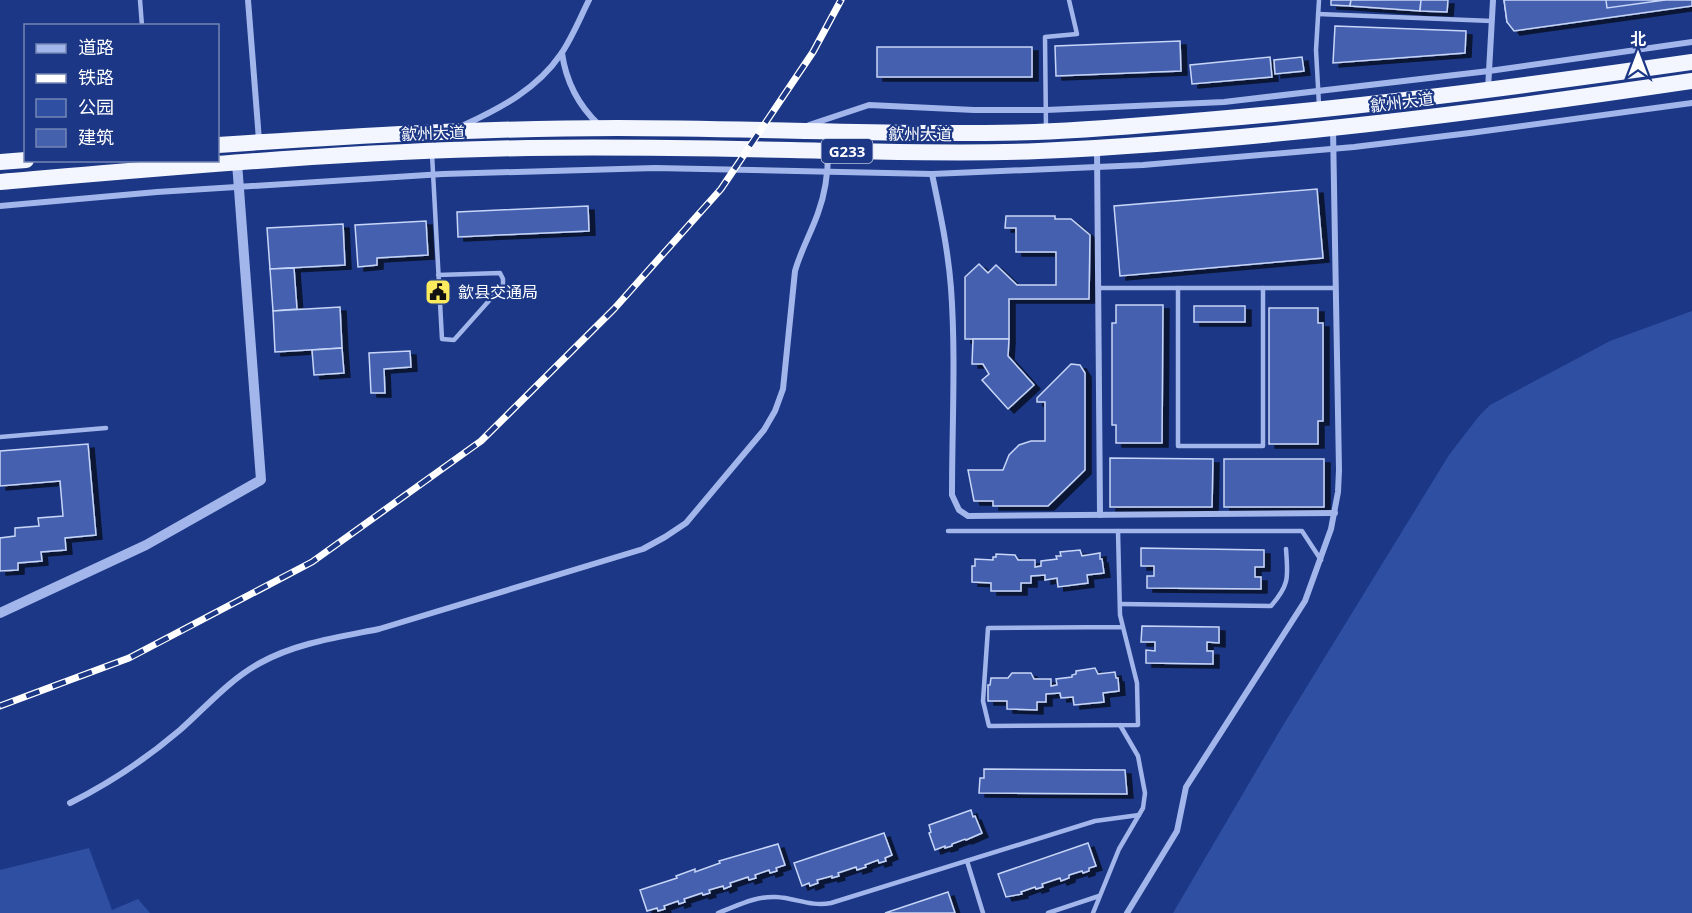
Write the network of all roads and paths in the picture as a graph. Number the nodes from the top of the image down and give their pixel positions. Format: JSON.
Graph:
{"nodes":[{"id":1,"x":140,"y":0,"type":"edge"},
{"id":2,"x":248,"y":0,"type":"edge"},
{"id":3,"x":589,"y":0,"type":"edge"},
{"id":4,"x":1069,"y":0,"type":"edge"},
{"id":5,"x":1319,"y":0,"type":"edge"},
{"id":6,"x":1493,"y":0,"type":"edge"},
{"id":7,"x":1318,"y":14,"type":"junction"},
{"id":8,"x":1492,"y":21,"type":"junction"},
{"id":9,"x":142,"y":24,"type":"edge"},
{"id":10,"x":1692,"y":42,"type":"edge"},
{"id":11,"x":562,"y":53,"type":"junction"},
{"id":12,"x":1692,"y":62,"type":"edge"},
{"id":13,"x":1489,"y":71,"type":"junction"},
{"id":14,"x":1692,"y":81,"type":"edge"},
{"id":15,"x":1488,"y":91,"type":"junction"},
{"id":16,"x":1318,"y":92,"type":"junction"},
{"id":17,"x":1692,"y":103,"type":"edge"},
{"id":18,"x":1046,"y":110,"type":"junction"},
{"id":19,"x":1319,"y":110,"type":"junction"},
{"id":20,"x":602,"y":128,"type":"junction"},
{"id":21,"x":1333,"y":128,"type":"junction"},
{"id":22,"x":792,"y":130,"type":"junction"},
{"id":23,"x":452,"y":131,"type":"junction"},
{"id":24,"x":1046,"y":131,"type":"junction"},
{"id":25,"x":259,"y":142,"type":"junction"},
{"id":26,"x":219,"y":145,"type":"edge"},
{"id":27,"x":1097,"y":147,"type":"junction"},
{"id":28,"x":1334,"y":149,"type":"junction"},
{"id":29,"x":828,"y":150,"type":"junction"},
{"id":30,"x":432,"y":151,"type":"junction"},
{"id":31,"x":24,"y":160,"type":"edge"},
{"id":32,"x":0,"y":162,"type":"edge"},
{"id":33,"x":237,"y":163,"type":"junction"},
{"id":34,"x":1097,"y":167,"type":"junction"},
{"id":35,"x":827,"y":171,"type":"junction"},
{"id":36,"x":932,"y":174,"type":"junction"},
{"id":37,"x":433,"y":175,"type":"junction"},
{"id":38,"x":0,"y":182,"type":"edge"},
{"id":39,"x":238,"y":187,"type":"junction"},
{"id":40,"x":0,"y":206,"type":"edge"},
{"id":41,"x":438,"y":275,"type":"junction"},
{"id":42,"x":1098,"y":288,"type":"junction"},
{"id":43,"x":1178,"y":288,"type":"junction"},
{"id":44,"x":1263,"y":288,"type":"junction"},
{"id":45,"x":1336,"y":288,"type":"junction"},
{"id":46,"x":106,"y":428,"type":"dead end"},
{"id":47,"x":0,"y":437,"type":"edge"},
{"id":48,"x":1335,"y":513,"type":"junction"},
{"id":49,"x":1100,"y":515,"type":"junction"},
{"id":50,"x":948,"y":531,"type":"dead end"},
{"id":51,"x":1118,"y":531,"type":"junction"},
{"id":52,"x":1286,"y":549,"type":"dead end"},
{"id":53,"x":1321,"y":560,"type":"junction"},
{"id":54,"x":1120,"y":604,"type":"junction"},
{"id":55,"x":0,"y":613,"type":"edge"},
{"id":56,"x":1123,"y":627,"type":"junction"},
{"id":57,"x":1120,"y":725,"type":"junction"},
{"id":58,"x":70,"y":802,"type":"dead end"},
{"id":59,"x":1139,"y":816,"type":"junction"},
{"id":60,"x":967,"y":861,"type":"junction"},
{"id":61,"x":1099,"y":896,"type":"junction"},
{"id":62,"x":718,"y":913,"type":"edge"},
{"id":63,"x":983,"y":913,"type":"edge"},
{"id":64,"x":1048,"y":913,"type":"edge"},
{"id":65,"x":1093,"y":913,"type":"edge"},
{"id":66,"x":1127,"y":913,"type":"edge"}],
"edges":[{"from":1,"to":9,"type":"lane"},
{"from":2,"to":25,"type":"street"},
{"from":3,"to":11,"type":"street"},
{"from":4,"to":18,"type":"lane"},
{"from":5,"to":7,"type":"lane"},
{"from":6,"to":8,"type":"street"},
{"from":7,"to":8,"type":"lane"},
{"from":7,"to":16,"type":"lane"},
{"from":8,"to":13,"type":"street"},
{"from":10,"to":13,"type":"street"},
{"from":11,"to":20,"type":"street"},
{"from":11,"to":23,"type":"street"},
{"from":12,"to":15,"type":"highway","name":"歙州大道","number":"G233"},
{"from":13,"to":15,"type":"street"},
{"from":13,"to":16,"type":"street"},
{"from":14,"to":21,"type":"highway","name":"歙州大道","number":"G233"},
{"from":15,"to":19,"type":"highway","name":"歙州大道","number":"G233"},
{"from":16,"to":18,"type":"street"},
{"from":16,"to":19,"type":"lane"},
{"from":17,"to":28,"type":"street"},
{"from":18,"to":22,"type":"street"},
{"from":18,"to":24,"type":"lane"},
{"from":19,"to":24,"type":"highway","name":"歙州大道","number":"G233"},
{"from":20,"to":22,"type":"highway","name":"歙州大道","number":"G233"},
{"from":20,"to":23,"type":"highway","name":"歙州大道","number":"G233"},
{"from":21,"to":27,"type":"highway","name":"歙州大道","number":"G233"},
{"from":21,"to":28,"type":"street"},
{"from":22,"to":24,"type":"highway","name":"歙州大道","number":"G233"},
{"from":23,"to":25,"type":"highway","name":"歙州大道","number":"G233"},
{"from":25,"to":26,"type":"highway","name":"歙州大道","number":"G233"},
{"from":27,"to":29,"type":"highway","name":"歙州大道","number":"G233"},
{"from":27,"to":34,"type":"street"},
{"from":28,"to":34,"type":"street"},
{"from":28,"to":45,"type":"street"},
{"from":29,"to":30,"type":"highway","name":"歙州大道","number":"G233"},
{"from":29,"to":35,"type":"street"},
{"from":30,"to":33,"type":"highway","name":"歙州大道","number":"G233"},
{"from":30,"to":37,"type":"lane"},
{"from":31,"to":32,"type":"highway"},
{"from":33,"to":38,"type":"highway","name":"歙州大道","number":"G233"},
{"from":33,"to":39,"type":"street"},
{"from":34,"to":36,"type":"street"},
{"from":34,"to":42,"type":"street"},
{"from":35,"to":36,"type":"street"},
{"from":35,"to":37,"type":"street"},
{"from":35,"to":58,"type":"street"},
{"from":36,"to":49,"type":"street"},
{"from":37,"to":39,"type":"street"},
{"from":37,"to":41,"type":"lane"},
{"from":39,"to":40,"type":"street"},
{"from":39,"to":55,"type":"street"},
{"from":41,"to":41,"type":"lane"},
{"from":42,"to":43,"type":"lane"},
{"from":42,"to":49,"type":"street"},
{"from":43,"to":44,"type":"lane"},
{"from":43,"to":44,"type":"lane"},
{"from":44,"to":45,"type":"lane"},
{"from":45,"to":48,"type":"street"},
{"from":46,"to":47,"type":"lane"},
{"from":48,"to":49,"type":"street"},
{"from":48,"to":53,"type":"street"},
{"from":50,"to":51,"type":"lane"},
{"from":51,"to":53,"type":"lane"},
{"from":51,"to":54,"type":"lane"},
{"from":52,"to":54,"type":"lane"},
{"from":53,"to":66,"type":"street"},
{"from":54,"to":56,"type":"lane"},
{"from":56,"to":57,"type":"lane"},
{"from":56,"to":57,"type":"lane"},
{"from":57,"to":59,"type":"lane"},
{"from":59,"to":60,"type":"lane"},
{"from":59,"to":61,"type":"lane"},
{"from":60,"to":62,"type":"lane"},
{"from":60,"to":63,"type":"lane"},
{"from":61,"to":64,"type":"lane"},
{"from":61,"to":65,"type":"lane"}]}
